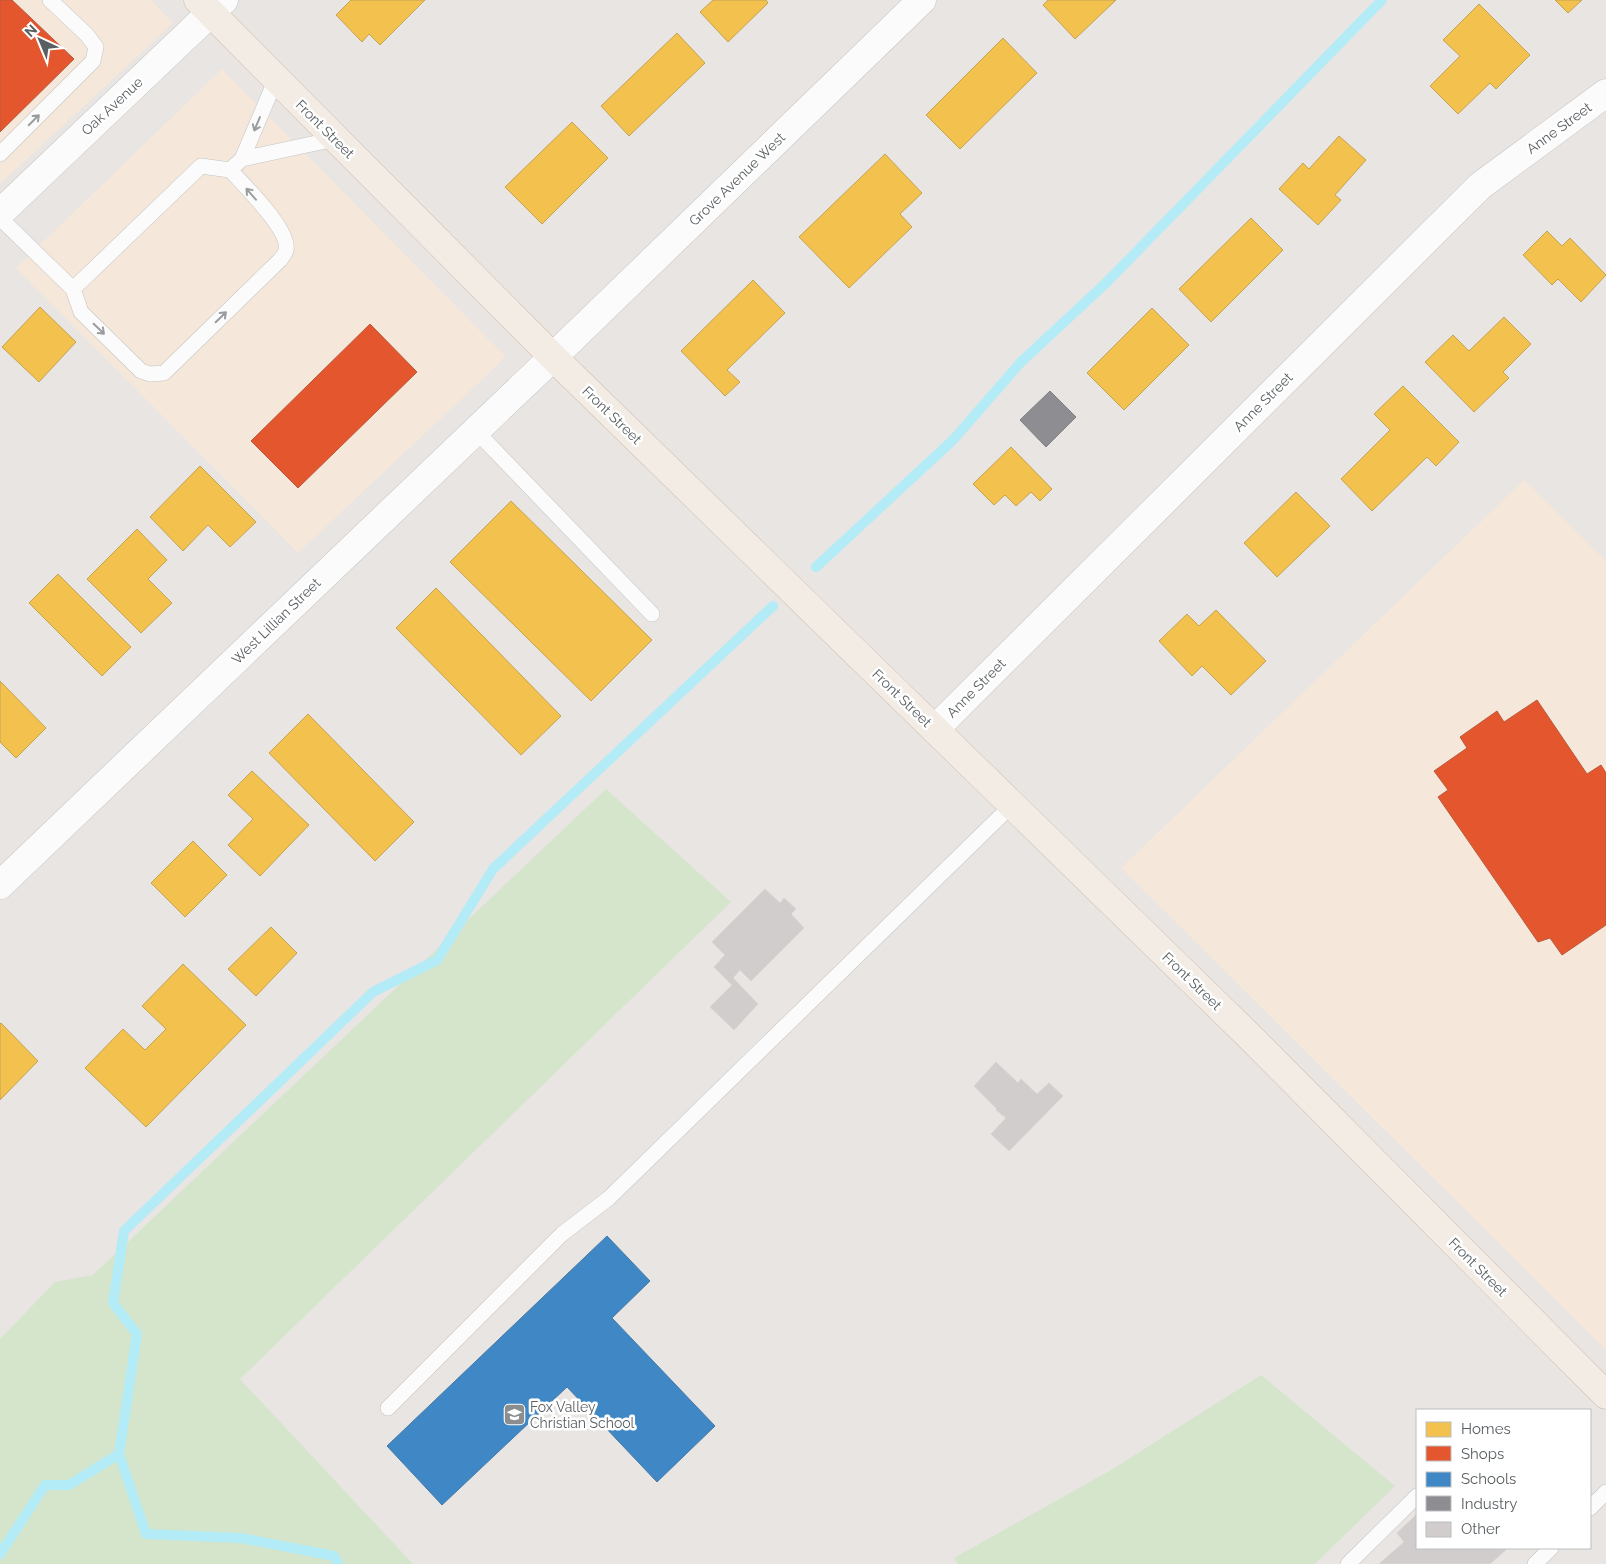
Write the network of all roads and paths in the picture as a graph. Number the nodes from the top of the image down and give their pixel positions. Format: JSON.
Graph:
{"nodes":[{"id":1,"x":50,"y":0,"type":"edge"},
{"id":2,"x":922,"y":0,"type":"edge"},
{"id":3,"x":211,"y":4,"type":"edge"},
{"id":4,"x":276,"y":79,"type":"junction"},
{"id":5,"x":1606,"y":93,"type":"edge"},
{"id":6,"x":336,"y":139,"type":"junction"},
{"id":7,"x":0,"y":154,"type":"edge"},
{"id":8,"x":242,"y":159,"type":"junction"},
{"id":9,"x":230,"y":170,"type":"junction"},
{"id":10,"x":0,"y":213,"type":"edge"},
{"id":11,"x":0,"y":218,"type":"edge"},
{"id":12,"x":73,"y":289,"type":"junction"},
{"id":13,"x":553,"y":358,"type":"junction"},
{"id":14,"x":476,"y":431,"type":"junction"},
{"id":15,"x":652,"y":614,"type":"dead end"},
{"id":16,"x":934,"y":730,"type":"junction"},
{"id":17,"x":1012,"y":805,"type":"junction"},
{"id":18,"x":0,"y":885,"type":"edge"},
{"id":19,"x":1606,"y":1395,"type":"edge"},
{"id":20,"x":388,"y":1408,"type":"dead end"},
{"id":21,"x":1606,"y":1492,"type":"edge"},
{"id":22,"x":1416,"y":1497,"type":"edge"},
{"id":23,"x":1591,"y":1507,"type":"edge"},
{"id":24,"x":1550,"y":1549,"type":"edge"},
{"id":25,"x":1348,"y":1564,"type":"edge"},
{"id":26,"x":1535,"y":1564,"type":"edge"}],
"edges":[{"from":7,"to":1,"type":"lane","one_way":true},
{"from":2,"to":13,"type":"street","name":"Grove Avenue West"},
{"from":3,"to":4,"type":"main road","name":"Front Street"},
{"from":3,"to":10,"type":"street","name":"Oak Avenue"},
{"from":4,"to":6,"type":"main road","name":"Front Street"},
{"from":4,"to":8,"type":"lane","one_way":true},
{"from":5,"to":16,"type":"street","name":"Anne Street"},
{"from":6,"to":8,"type":"lane"},
{"from":6,"to":13,"type":"main road","name":"Front Street"},
{"from":8,"to":9,"type":"lane"},
{"from":9,"to":12,"type":"lane"},
{"from":12,"to":9,"type":"lane","one_way":true},
{"from":11,"to":12,"type":"lane"},
{"from":13,"to":14,"type":"street","name":"West Lillian Street"},
{"from":13,"to":16,"type":"main road","name":"Front Street"},
{"from":14,"to":15,"type":"lane"},
{"from":14,"to":18,"type":"street","name":"West Lillian Street"},
{"from":16,"to":17,"type":"main road","name":"Front Street"},
{"from":17,"to":19,"type":"main road","name":"Front Street"},
{"from":17,"to":20,"type":"lane"},
{"from":21,"to":23,"type":"lane"},
{"from":22,"to":25,"type":"lane"},
{"from":24,"to":26,"type":"lane"}]}
